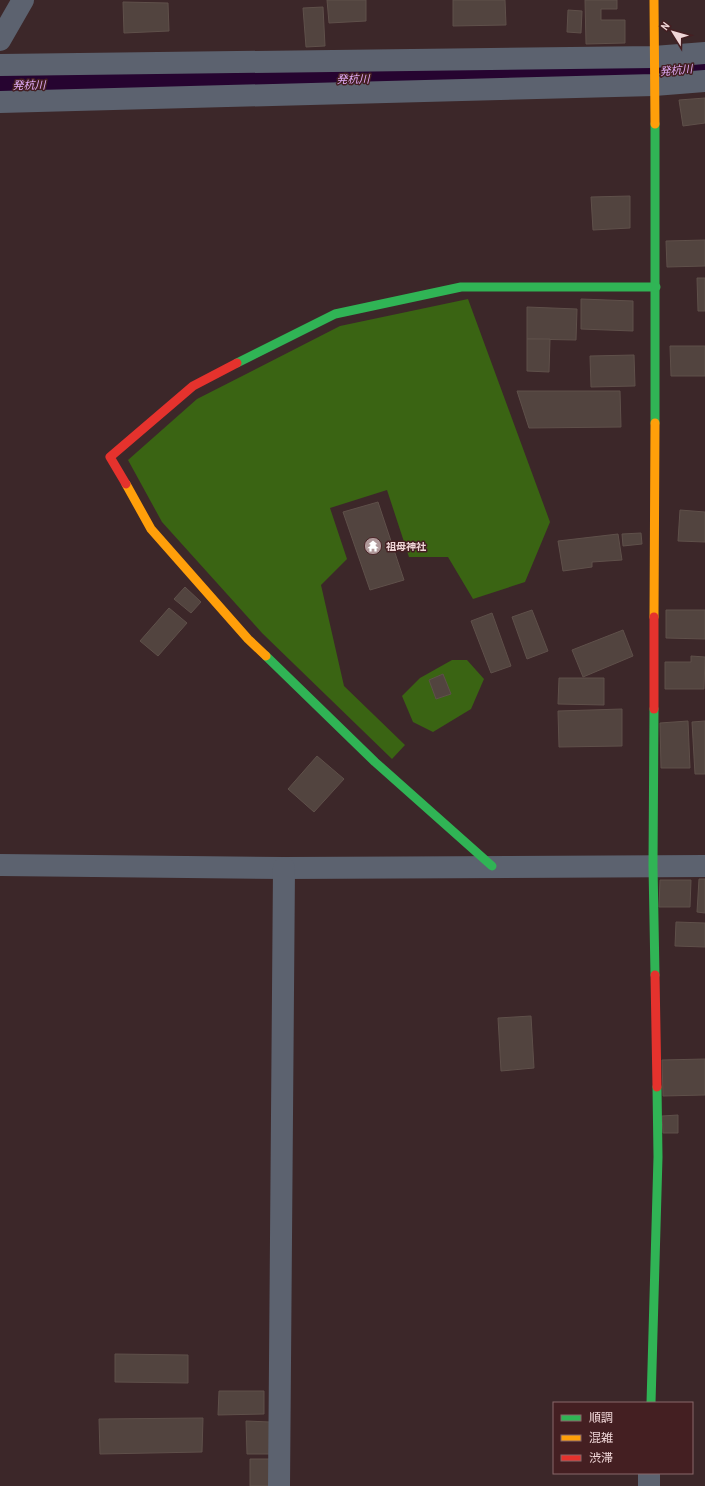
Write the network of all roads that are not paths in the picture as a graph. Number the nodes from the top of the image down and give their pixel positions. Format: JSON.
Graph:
{"nodes":[{"id":1,"x":23,"y":0,"type":"edge"},
{"id":2,"x":654,"y":0,"type":"edge"},
{"id":3,"x":0,"y":40,"type":"edge"},
{"id":4,"x":705,"y":53,"type":"edge"},
{"id":5,"x":654,"y":57,"type":"junction"},
{"id":6,"x":0,"y":65,"type":"edge"},
{"id":7,"x":705,"y":81,"type":"edge"},
{"id":8,"x":654,"y":85,"type":"junction"},
{"id":9,"x":0,"y":102,"type":"edge"},
{"id":10,"x":656,"y":287,"type":"junction"},
{"id":11,"x":0,"y":865,"type":"edge"},
{"id":12,"x":492,"y":866,"type":"junction"},
{"id":13,"x":653,"y":866,"type":"junction"},
{"id":14,"x":705,"y":866,"type":"edge"},
{"id":15,"x":284,"y":868,"type":"junction"},
{"id":16,"x":651,"y":1402,"type":"edge"},
{"id":17,"x":649,"y":1474,"type":"edge"},
{"id":18,"x":279,"y":1486,"type":"edge"},
{"id":19,"x":649,"y":1486,"type":"edge"}],
"edges":[{"from":1,"to":3,"type":"street"},
{"from":2,"to":5,"type":"street"},
{"from":4,"to":5,"type":"street"},
{"from":5,"to":6,"type":"street"},
{"from":5,"to":8,"type":"street"},
{"from":7,"to":8,"type":"street"},
{"from":8,"to":9,"type":"street"},
{"from":8,"to":10,"type":"street"},
{"from":10,"to":12,"type":"street"},
{"from":10,"to":13,"type":"street"},
{"from":11,"to":15,"type":"street"},
{"from":12,"to":13,"type":"street"},
{"from":12,"to":15,"type":"street"},
{"from":13,"to":14,"type":"street"},
{"from":13,"to":16,"type":"street"},
{"from":15,"to":18,"type":"street"},
{"from":17,"to":19,"type":"street"}]}
